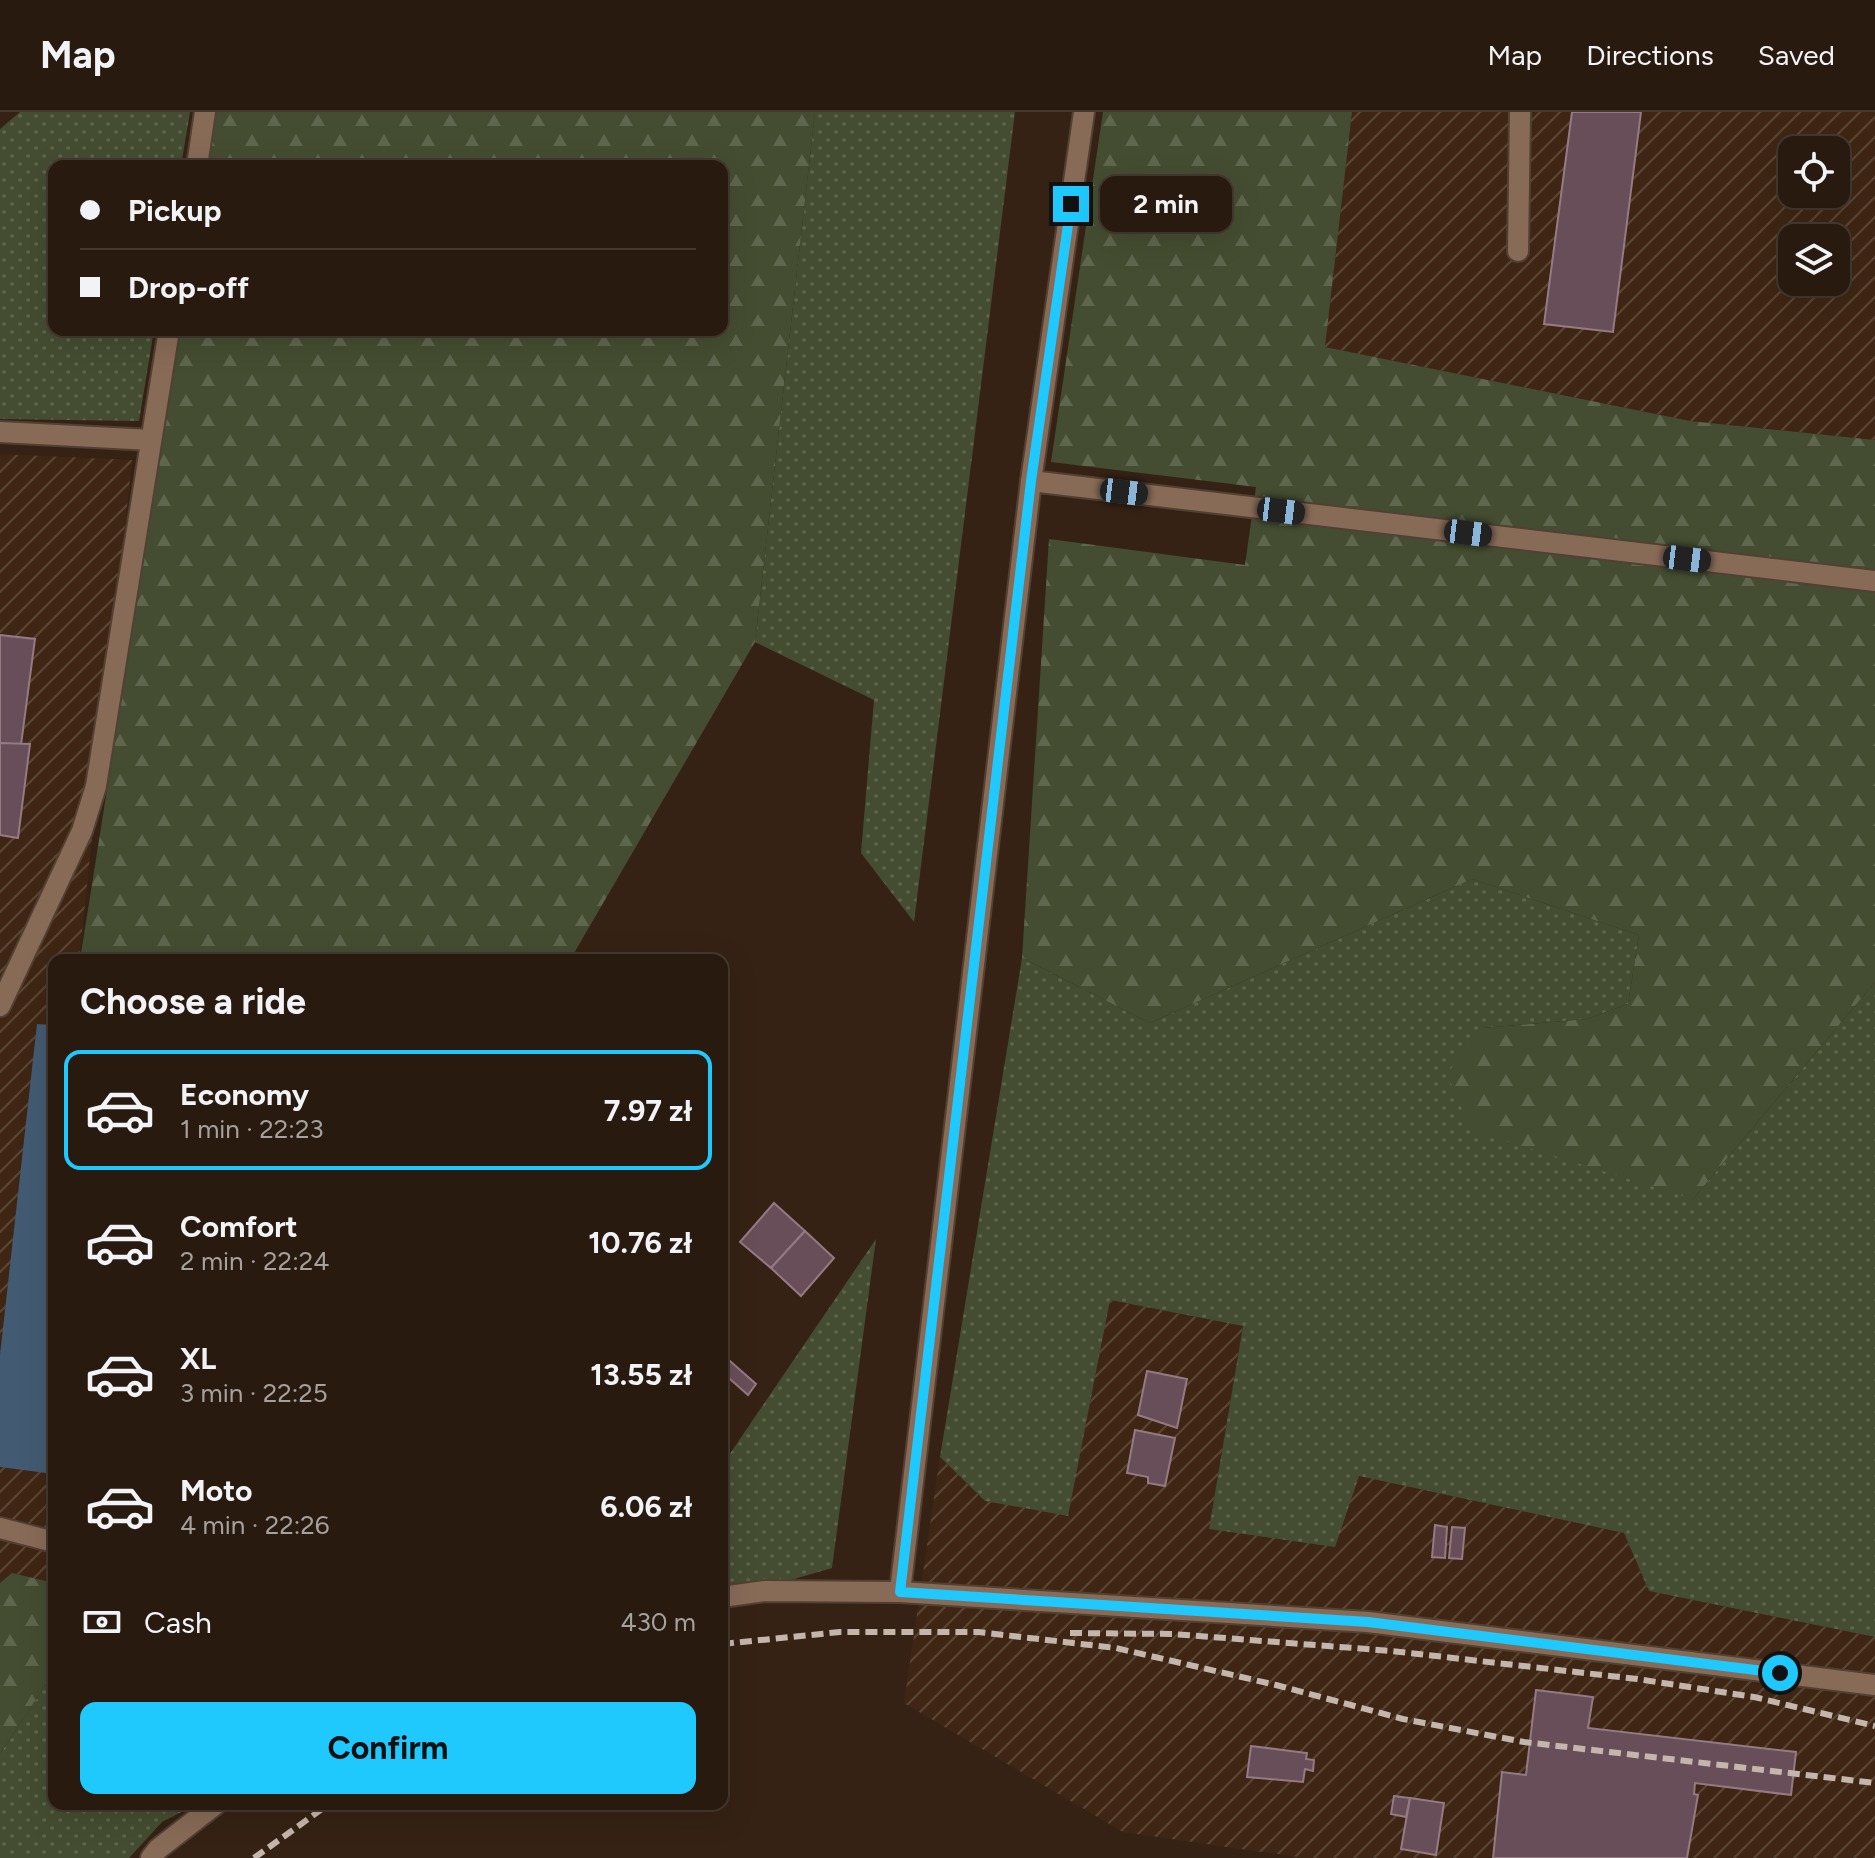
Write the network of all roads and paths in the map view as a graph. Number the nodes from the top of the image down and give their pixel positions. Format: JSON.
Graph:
{"nodes":[{"id":1,"x":205,"y":112,"type":"edge"},
{"id":2,"x":1084,"y":112,"type":"edge"},
{"id":3,"x":1520,"y":112,"type":"edge"},
{"id":4,"x":198,"y":160,"type":"edge"},
{"id":5,"x":1518,"y":251,"type":"dead end"},
{"id":6,"x":168,"y":336,"type":"edge"},
{"id":7,"x":0,"y":432,"type":"edge"},
{"id":8,"x":151,"y":440,"type":"junction"},
{"id":9,"x":1031,"y":481,"type":"junction"},
{"id":10,"x":1875,"y":581,"type":"edge"},
{"id":11,"x":0,"y":1006,"type":"edge"},
{"id":12,"x":0,"y":1528,"type":"edge"},
{"id":13,"x":48,"y":1540,"type":"edge"},
{"id":14,"x":900,"y":1592,"type":"junction"},
{"id":15,"x":728,"y":1596,"type":"edge"},
{"id":16,"x":1875,"y":1685,"type":"edge"},
{"id":17,"x":208,"y":1810,"type":"edge"},
{"id":18,"x":151,"y":1858,"type":"edge"}],
"edges":[{"from":1,"to":4,"type":"lane"},
{"from":2,"to":9,"type":"lane"},
{"from":3,"to":5,"type":"lane"},
{"from":6,"to":8,"type":"lane"},
{"from":7,"to":8,"type":"lane"},
{"from":8,"to":11,"type":"lane"},
{"from":9,"to":10,"type":"lane"},
{"from":9,"to":14,"type":"lane"},
{"from":12,"to":13,"type":"lane"},
{"from":14,"to":15,"type":"lane"},
{"from":14,"to":16,"type":"lane"},
{"from":17,"to":18,"type":"lane"}]}
